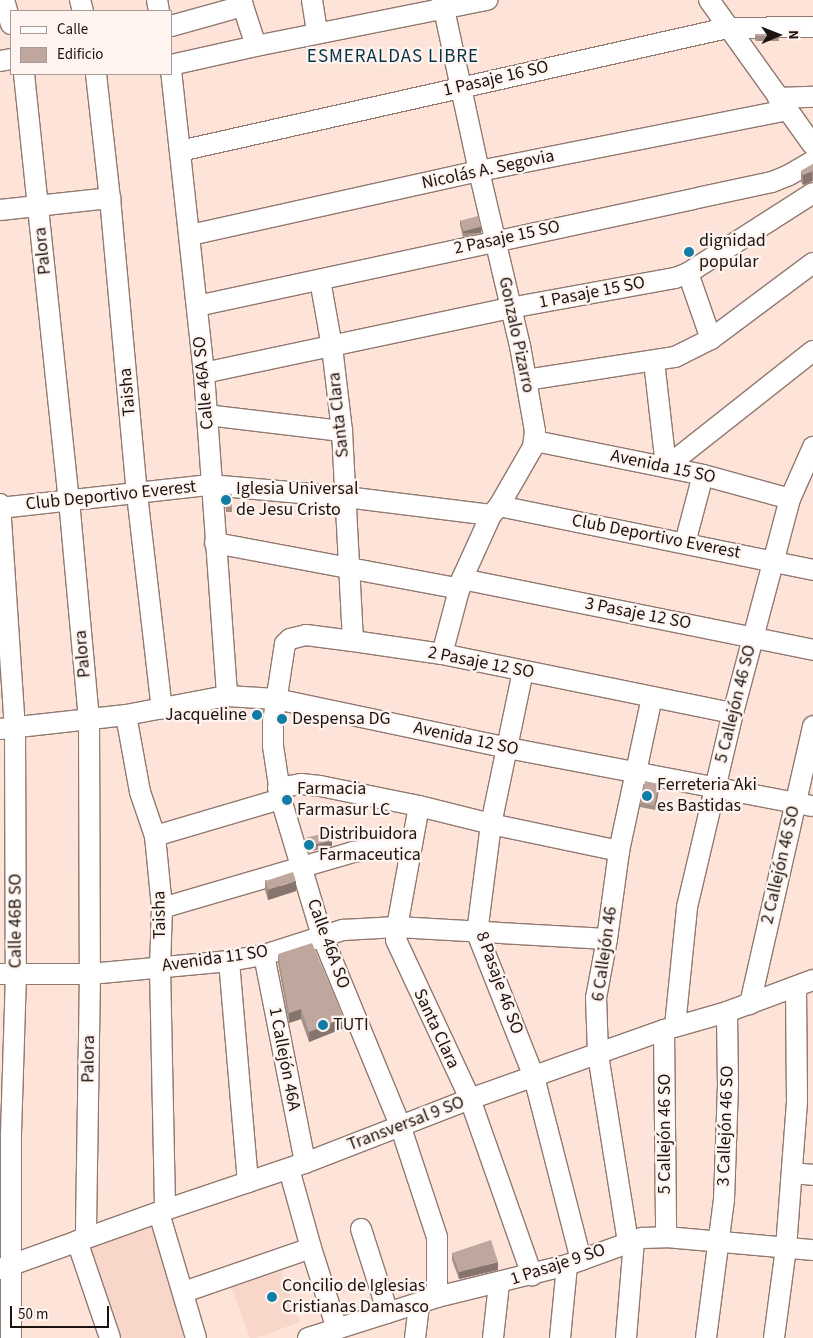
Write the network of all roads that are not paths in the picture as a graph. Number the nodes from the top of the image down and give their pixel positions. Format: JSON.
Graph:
{"nodes":[{"id":1,"x":4,"y":0,"type":"edge"},
{"id":2,"x":312,"y":0,"type":"edge"},
{"id":3,"x":487,"y":0,"type":"edge"},
{"id":4,"x":708,"y":0,"type":"edge"},
{"id":5,"x":242,"y":3,"type":"edge"},
{"id":6,"x":443,"y":5,"type":"edge"},
{"id":7,"x":10,"y":21,"type":"edge"},
{"id":8,"x":172,"y":26,"type":"edge"},
{"id":9,"x":727,"y":28,"type":"junction"},
{"id":10,"x":813,"y":28,"type":"edge"},
{"id":11,"x":317,"y":33,"type":"junction"},
{"id":12,"x":256,"y":46,"type":"junction"},
{"id":13,"x":172,"y":65,"type":"edge"},
{"id":14,"x":24,"y":75,"type":"edge"},
{"id":15,"x":96,"y":75,"type":"edge"},
{"id":16,"x":172,"y":75,"type":"edge"},
{"id":17,"x":460,"y":87,"type":"junction"},
{"id":18,"x":813,"y":98,"type":"edge"},
{"id":19,"x":782,"y":104,"type":"junction"},
{"id":20,"x":813,"y":145,"type":"edge"},
{"id":21,"x":180,"y":150,"type":"junction"},
{"id":22,"x":813,"y":161,"type":"edge"},
{"id":23,"x":479,"y":171,"type":"junction"},
{"id":24,"x":813,"y":194,"type":"edge"},
{"id":25,"x":110,"y":198,"type":"junction"},
{"id":26,"x":38,"y":205,"type":"junction"},
{"id":27,"x":0,"y":210,"type":"edge"},
{"id":28,"x":190,"y":236,"type":"junction"},
{"id":29,"x":495,"y":240,"type":"junction"},
{"id":30,"x":813,"y":263,"type":"edge"},
{"id":31,"x":688,"y":273,"type":"junction"},
{"id":32,"x":320,"y":280,"type":"junction"},
{"id":33,"x":197,"y":306,"type":"junction"},
{"id":34,"x":510,"y":308,"type":"junction"},
{"id":35,"x":711,"y":339,"type":"junction"},
{"id":36,"x":332,"y":347,"type":"junction"},
{"id":37,"x":813,"y":351,"type":"edge"},
{"id":38,"x":654,"y":361,"type":"junction"},
{"id":39,"x":204,"y":373,"type":"junction"},
{"id":40,"x":526,"y":380,"type":"junction"},
{"id":41,"x":207,"y":415,"type":"junction"},
{"id":42,"x":342,"y":431,"type":"junction"},
{"id":43,"x":535,"y":440,"type":"junction"},
{"id":44,"x":813,"y":447,"type":"edge"},
{"id":45,"x":666,"y":467,"type":"junction"},
{"id":46,"x":702,"y":475,"type":"junction"},
{"id":47,"x":210,"y":485,"type":"junction"},
{"id":48,"x":137,"y":494,"type":"junction"},
{"id":49,"x":346,"y":497,"type":"junction"},
{"id":50,"x":790,"y":499,"type":"junction"},
{"id":51,"x":69,"y":500,"type":"junction"},
{"id":52,"x":0,"y":507,"type":"edge"},
{"id":53,"x":495,"y":510,"type":"junction"},
{"id":54,"x":215,"y":543,"type":"junction"},
{"id":55,"x":685,"y":543,"type":"junction"},
{"id":56,"x":772,"y":560,"type":"junction"},
{"id":57,"x":350,"y":569,"type":"junction"},
{"id":58,"x":813,"y":570,"type":"edge"},
{"id":59,"x":461,"y":584,"type":"junction"},
{"id":60,"x":753,"y":636,"type":"junction"},
{"id":61,"x":353,"y":641,"type":"junction"},
{"id":62,"x":813,"y":650,"type":"edge"},
{"id":63,"x":442,"y":654,"type":"junction"},
{"id":64,"x":523,"y":672,"type":"junction"},
{"id":65,"x":227,"y":696,"type":"junction"},
{"id":66,"x":652,"y":697,"type":"junction"},
{"id":67,"x":276,"y":699,"type":"junction"},
{"id":68,"x":162,"y":709,"type":"junction"},
{"id":69,"x":733,"y":713,"type":"junction"},
{"id":70,"x":126,"y":715,"type":"junction"},
{"id":71,"x":89,"y":720,"type":"junction"},
{"id":72,"x":813,"y":726,"type":"edge"},
{"id":73,"x":8,"y":728,"type":"edge"},
{"id":74,"x":508,"y":748,"type":"junction"},
{"id":75,"x":635,"y":772,"type":"junction"},
{"id":76,"x":716,"y":788,"type":"junction"},
{"id":77,"x":280,"y":793,"type":"junction"},
{"id":78,"x":804,"y":804,"type":"edge"},
{"id":79,"x":419,"y":806,"type":"junction"},
{"id":80,"x":491,"y":824,"type":"junction"},
{"id":81,"x":155,"y":836,"type":"junction"},
{"id":82,"x":411,"y":844,"type":"junction"},
{"id":83,"x":619,"y":851,"type":"junction"},
{"id":84,"x":301,"y":868,"type":"junction"},
{"id":85,"x":162,"y":908,"type":"junction"},
{"id":86,"x":397,"y":927,"type":"junction"},
{"id":87,"x":477,"y":933,"type":"junction"},
{"id":88,"x":322,"y":936,"type":"junction"},
{"id":89,"x":607,"y":939,"type":"junction"},
{"id":90,"x":264,"y":955,"type":"junction"},
{"id":91,"x":230,"y":961,"type":"junction"},
{"id":92,"x":160,"y":968,"type":"junction"},
{"id":93,"x":8,"y":974,"type":"edge"},
{"id":94,"x":90,"y":974,"type":"junction"},
{"id":95,"x":805,"y":984,"type":"edge"},
{"id":96,"x":750,"y":1004,"type":"junction"},
{"id":97,"x":727,"y":1012,"type":"junction"},
{"id":98,"x":670,"y":1028,"type":"junction"},
{"id":99,"x":805,"y":1034,"type":"edge"},
{"id":100,"x":598,"y":1054,"type":"junction"},
{"id":101,"x":534,"y":1077,"type":"junction"},
{"id":102,"x":470,"y":1100,"type":"junction"},
{"id":103,"x":805,"y":1102,"type":"edge"},
{"id":104,"x":400,"y":1125,"type":"junction"},
{"id":105,"x":6,"y":1135,"type":"edge"},
{"id":106,"x":297,"y":1166,"type":"junction"},
{"id":107,"x":792,"y":1174,"type":"junction"},
{"id":108,"x":813,"y":1175,"type":"edge"},
{"id":109,"x":248,"y":1182,"type":"junction"},
{"id":110,"x":162,"y":1211,"type":"junction"},
{"id":111,"x":361,"y":1229,"type":"dead end"},
{"id":112,"x":666,"y":1237,"type":"junction"},
{"id":113,"x":81,"y":1239,"type":"junction"},
{"id":114,"x":631,"y":1241,"type":"junction"},
{"id":115,"x":717,"y":1241,"type":"junction"},
{"id":116,"x":311,"y":1248,"type":"junction"},
{"id":117,"x":786,"y":1248,"type":"junction"},
{"id":118,"x":813,"y":1250,"type":"edge"},
{"id":119,"x":574,"y":1263,"type":"junction"},
{"id":120,"x":5,"y":1267,"type":"edge"},
{"id":121,"x":532,"y":1275,"type":"junction"},
{"id":122,"x":499,"y":1284,"type":"junction"},
{"id":123,"x":184,"y":1292,"type":"junction"},
{"id":124,"x":428,"y":1300,"type":"junction"},
{"id":125,"x":388,"y":1313,"type":"junction"},
{"id":126,"x":337,"y":1328,"type":"junction"},
{"id":127,"x":11,"y":1338,"type":"edge"},
{"id":128,"x":110,"y":1338,"type":"edge"},
{"id":129,"x":196,"y":1338,"type":"edge"},
{"id":130,"x":308,"y":1338,"type":"edge"},
{"id":131,"x":415,"y":1338,"type":"edge"},
{"id":132,"x":493,"y":1338,"type":"edge"},
{"id":133,"x":560,"y":1338,"type":"edge"},
{"id":134,"x":626,"y":1338,"type":"edge"},
{"id":135,"x":706,"y":1338,"type":"edge"},
{"id":136,"x":774,"y":1338,"type":"edge"}],
"edges":[{"from":1,"to":7,"type":"street"},
{"from":2,"to":11,"type":"street"},
{"from":3,"to":6,"type":"street"},
{"from":4,"to":9,"type":"street"},
{"from":5,"to":8,"type":"street"},
{"from":5,"to":12,"type":"street"},
{"from":6,"to":11,"type":"street"},
{"from":6,"to":17,"type":"street","name":"Gonzalo Pizarro"},
{"from":9,"to":10,"type":"street","name":"1 Pasaje 16 SO"},
{"from":9,"to":17,"type":"street","name":"1 Pasaje 16 SO"},
{"from":9,"to":19,"type":"street"},
{"from":11,"to":12,"type":"street"},
{"from":12,"to":13,"type":"street"},
{"from":14,"to":26,"type":"street","name":"Palora"},
{"from":15,"to":25,"type":"street","name":"Taisha"},
{"from":16,"to":21,"type":"street","name":"Calle 46A SO"},
{"from":17,"to":21,"type":"street","name":"1 Pasaje 16 SO"},
{"from":17,"to":23,"type":"street","name":"Gonzalo Pizarro"},
{"from":18,"to":19,"type":"street","name":"Nicolás A. Segovia"},
{"from":19,"to":20,"type":"street"},
{"from":19,"to":23,"type":"street","name":"Nicolás A. Segovia"},
{"from":21,"to":28,"type":"street","name":"Calle 46A SO"},
{"from":22,"to":29,"type":"street","name":"2 Pasaje 15 SO"},
{"from":23,"to":28,"type":"street","name":"Nicolás A. Segovia"},
{"from":23,"to":29,"type":"street","name":"Gonzalo Pizarro"},
{"from":24,"to":31,"type":"street","name":"1 Pasaje 15 SO"},
{"from":25,"to":26,"type":"street"},
{"from":25,"to":48,"type":"street","name":"Taisha"},
{"from":26,"to":27,"type":"street"},
{"from":26,"to":51,"type":"street","name":"Palora"},
{"from":28,"to":33,"type":"street","name":"Calle 46A SO"},
{"from":29,"to":32,"type":"street","name":"2 Pasaje 15 SO"},
{"from":29,"to":34,"type":"street","name":"Gonzalo Pizarro"},
{"from":30,"to":35,"type":"street"},
{"from":31,"to":34,"type":"street","name":"1 Pasaje 15 SO"},
{"from":31,"to":35,"type":"street"},
{"from":32,"to":33,"type":"street","name":"2 Pasaje 15 SO"},
{"from":32,"to":36,"type":"street","name":"Santa Clara"},
{"from":33,"to":39,"type":"street","name":"Calle 46A SO"},
{"from":34,"to":36,"type":"street","name":"1 Pasaje 15 SO"},
{"from":34,"to":40,"type":"street","name":"Gonzalo Pizarro"},
{"from":35,"to":38,"type":"street"},
{"from":36,"to":39,"type":"street","name":"1 Pasaje 15 SO"},
{"from":36,"to":42,"type":"street","name":"Santa Clara"},
{"from":37,"to":45,"type":"street"},
{"from":38,"to":40,"type":"street"},
{"from":38,"to":45,"type":"street"},
{"from":39,"to":41,"type":"street","name":"Calle 46A SO"},
{"from":40,"to":43,"type":"street","name":"Gonzalo Pizarro"},
{"from":41,"to":42,"type":"street"},
{"from":41,"to":47,"type":"street","name":"Calle 46A SO"},
{"from":42,"to":49,"type":"street","name":"Santa Clara"},
{"from":43,"to":45,"type":"street","name":"Avenida 15 SO"},
{"from":43,"to":53,"type":"street"},
{"from":44,"to":50,"type":"street","name":"5 Callejón 46 SO"},
{"from":45,"to":46,"type":"street","name":"Avenida 15 SO"},
{"from":46,"to":50,"type":"street","name":"Avenida 15 SO"},
{"from":46,"to":55,"type":"street"},
{"from":47,"to":48,"type":"street","name":"Club Deportivo Everest"},
{"from":47,"to":49,"type":"street","name":"Club Deportivo Everest"},
{"from":47,"to":54,"type":"street","name":"Calle 46A SO"},
{"from":48,"to":51,"type":"street","name":"Club Deportivo Everest"},
{"from":48,"to":68,"type":"street","name":"Taisha"},
{"from":49,"to":53,"type":"street","name":"Club Deportivo Everest"},
{"from":49,"to":57,"type":"street","name":"Santa Clara"},
{"from":50,"to":56,"type":"street","name":"5 Callejón 46 SO"},
{"from":51,"to":52,"type":"street","name":"Club Deportivo Everest"},
{"from":51,"to":71,"type":"street","name":"Palora"},
{"from":52,"to":73,"type":"street","name":"Calle 46B SO"},
{"from":53,"to":55,"type":"street","name":"Club Deportivo Everest"},
{"from":53,"to":59,"type":"street"},
{"from":54,"to":57,"type":"street","name":"3 Pasaje 12 SO"},
{"from":54,"to":65,"type":"street","name":"Calle 46A SO"},
{"from":55,"to":56,"type":"street","name":"Club Deportivo Everest"},
{"from":56,"to":58,"type":"street","name":"Club Deportivo Everest"},
{"from":56,"to":60,"type":"street","name":"5 Callejón 46 SO"},
{"from":57,"to":59,"type":"street","name":"3 Pasaje 12 SO"},
{"from":57,"to":61,"type":"street","name":"Santa Clara"},
{"from":59,"to":60,"type":"street","name":"3 Pasaje 12 SO"},
{"from":59,"to":63,"type":"street"},
{"from":60,"to":62,"type":"street","name":"3 Pasaje 12 SO"},
{"from":60,"to":69,"type":"street","name":"5 Callejón 46 SO"},
{"from":61,"to":63,"type":"street","name":"2 Pasaje 12 SO"},
{"from":61,"to":67,"type":"street","name":"2 Pasaje 12 SO"},
{"from":63,"to":64,"type":"street","name":"2 Pasaje 12 SO"},
{"from":64,"to":66,"type":"street","name":"2 Pasaje 12 SO"},
{"from":64,"to":74,"type":"street","name":"8 Pasaje 46 SO"},
{"from":65,"to":67,"type":"street","name":"Avenida 12 SO"},
{"from":65,"to":68,"type":"street","name":"Avenida 12 SO"},
{"from":66,"to":69,"type":"street","name":"2 Pasaje 12 SO"},
{"from":66,"to":75,"type":"street","name":"6 Callejón 46"},
{"from":67,"to":74,"type":"street","name":"Avenida 12 SO"},
{"from":67,"to":77,"type":"street","name":"Calle 46A SO"},
{"from":68,"to":70,"type":"street","name":"Avenida 12 SO"},
{"from":69,"to":76,"type":"street","name":"5 Callejón 46 SO"},
{"from":70,"to":71,"type":"street","name":"Avenida 12 SO"},
{"from":70,"to":81,"type":"street","name":"Taisha"},
{"from":71,"to":73,"type":"street","name":"Avenida 12 SO"},
{"from":71,"to":94,"type":"street","name":"Palora"},
{"from":72,"to":78,"type":"street","name":"2 Callejón 46 SO"},
{"from":73,"to":93,"type":"street","name":"Calle 46B SO"},
{"from":74,"to":75,"type":"street","name":"Avenida 12 SO"},
{"from":74,"to":80,"type":"street","name":"8 Pasaje 46 SO"},
{"from":75,"to":76,"type":"street","name":"Avenida 12 SO"},
{"from":75,"to":83,"type":"street","name":"6 Callejón 46"},
{"from":76,"to":78,"type":"street","name":"Avenida 12 SO"},
{"from":76,"to":98,"type":"street","name":"5 Callejón 46 SO"},
{"from":77,"to":79,"type":"street"},
{"from":77,"to":81,"type":"street"},
{"from":77,"to":84,"type":"street","name":"Calle 46A SO"},
{"from":78,"to":96,"type":"street","name":"2 Callejón 46 SO"},
{"from":79,"to":80,"type":"street"},
{"from":79,"to":82,"type":"street","name":"Santa Clara"},
{"from":80,"to":83,"type":"street"},
{"from":80,"to":87,"type":"street","name":"8 Pasaje 46 SO"},
{"from":81,"to":85,"type":"street","name":"Taisha"},
{"from":82,"to":84,"type":"street"},
{"from":82,"to":86,"type":"street","name":"Santa Clara"},
{"from":83,"to":89,"type":"street","name":"6 Callejón 46"},
{"from":84,"to":85,"type":"street"},
{"from":84,"to":88,"type":"street","name":"Calle 46A SO"},
{"from":85,"to":92,"type":"street","name":"Taisha"},
{"from":86,"to":87,"type":"street","name":"Avenida 11 SO"},
{"from":86,"to":88,"type":"street","name":"Avenida 11 SO"},
{"from":86,"to":102,"type":"street","name":"Santa Clara"},
{"from":87,"to":89,"type":"street","name":"Avenida 11 SO"},
{"from":87,"to":101,"type":"street","name":"8 Pasaje 46 SO"},
{"from":88,"to":90,"type":"street","name":"Avenida 11 SO"},
{"from":88,"to":104,"type":"street","name":"Calle 46A SO"},
{"from":89,"to":100,"type":"street","name":"6 Callejón 46"},
{"from":90,"to":91,"type":"street","name":"Avenida 11 SO"},
{"from":90,"to":106,"type":"street","name":"1 Callejón 46A"},
{"from":91,"to":92,"type":"street","name":"Avenida 11 SO"},
{"from":91,"to":109,"type":"street"},
{"from":92,"to":94,"type":"street","name":"Avenida 11 SO"},
{"from":92,"to":110,"type":"street","name":"Taisha"},
{"from":93,"to":94,"type":"street","name":"Avenida 11 SO"},
{"from":93,"to":105,"type":"street","name":"Calle 46B SO"},
{"from":94,"to":113,"type":"street","name":"Palora"},
{"from":95,"to":96,"type":"street","name":"Transversal 9 SO"},
{"from":95,"to":99,"type":"street"},
{"from":96,"to":97,"type":"street","name":"Transversal 9 SO"},
{"from":97,"to":98,"type":"street","name":"Transversal 9 SO"},
{"from":97,"to":115,"type":"street","name":"3 Callejón 46 SO"},
{"from":98,"to":100,"type":"street","name":"Transversal 9 SO"},
{"from":98,"to":112,"type":"street","name":"5 Callejón 46 SO"},
{"from":99,"to":103,"type":"street"},
{"from":100,"to":101,"type":"street","name":"Transversal 9 SO"},
{"from":100,"to":114,"type":"street","name":"6 Callejón 46"},
{"from":101,"to":102,"type":"street","name":"Transversal 9 SO"},
{"from":101,"to":119,"type":"street","name":"8 Pasaje 46 SO"},
{"from":102,"to":104,"type":"street","name":"Transversal 9 SO"},
{"from":102,"to":121,"type":"street","name":"Santa Clara"},
{"from":103,"to":107,"type":"street"},
{"from":104,"to":106,"type":"street","name":"Transversal 9 SO"},
{"from":104,"to":124,"type":"street","name":"Calle 46A SO"},
{"from":105,"to":120,"type":"street","name":"Calle 46B SO"},
{"from":106,"to":109,"type":"street","name":"Transversal 9 SO"},
{"from":106,"to":116,"type":"street","name":"1 Callejón 46A"},
{"from":107,"to":108,"type":"street"},
{"from":107,"to":117,"type":"street"},
{"from":109,"to":110,"type":"street","name":"Transversal 9 SO"},
{"from":110,"to":113,"type":"street","name":"Transversal 9 SO"},
{"from":110,"to":123,"type":"street","name":"Taisha"},
{"from":111,"to":125,"type":"street"},
{"from":112,"to":114,"type":"street","name":"1 Pasaje 9 SO"},
{"from":112,"to":115,"type":"street","name":"1 Pasaje 9 SO"},
{"from":113,"to":120,"type":"street","name":"Transversal 9 SO"},
{"from":113,"to":128,"type":"street","name":"Palora"},
{"from":114,"to":119,"type":"street","name":"1 Pasaje 9 SO"},
{"from":114,"to":134,"type":"street"},
{"from":115,"to":117,"type":"street","name":"1 Pasaje 9 SO"},
{"from":115,"to":135,"type":"street","name":"3 Callejón 46 SO"},
{"from":116,"to":123,"type":"street"},
{"from":116,"to":126,"type":"street","name":"1 Callejón 46A"},
{"from":117,"to":118,"type":"street","name":"1 Pasaje 9 SO"},
{"from":117,"to":136,"type":"street"},
{"from":119,"to":121,"type":"street","name":"1 Pasaje 9 SO"},
{"from":119,"to":133,"type":"street","name":"8 Pasaje 46 SO"},
{"from":120,"to":127,"type":"street","name":"Calle 46B SO"},
{"from":121,"to":122,"type":"street","name":"1 Pasaje 9 SO"},
{"from":122,"to":124,"type":"street","name":"1 Pasaje 9 SO"},
{"from":122,"to":132,"type":"street"},
{"from":123,"to":129,"type":"street","name":"Taisha"},
{"from":124,"to":125,"type":"street","name":"1 Pasaje 9 SO"},
{"from":124,"to":131,"type":"street","name":"Calle 46A SO"},
{"from":125,"to":126,"type":"street","name":"1 Pasaje 9 SO"},
{"from":126,"to":130,"type":"street","name":"1 Pasaje 9 SO"}]}
